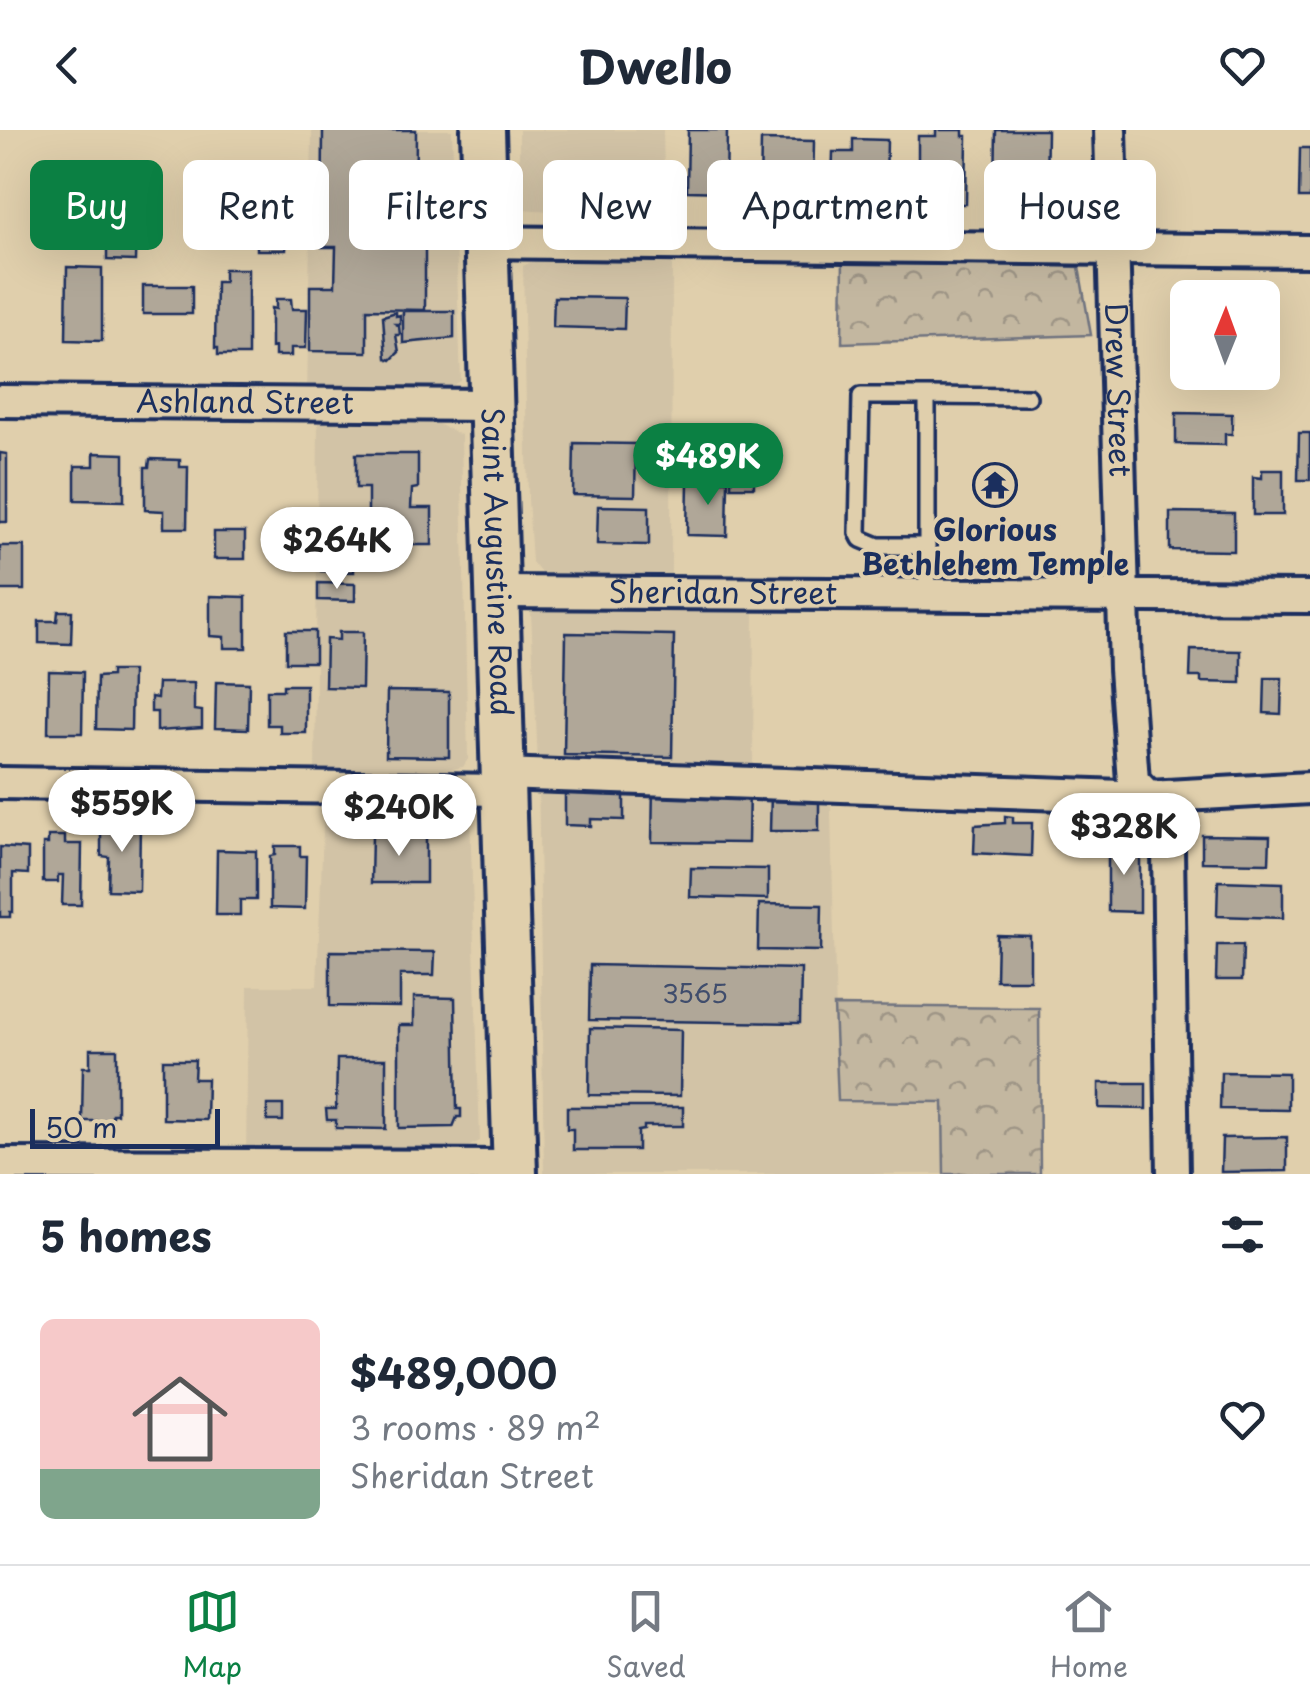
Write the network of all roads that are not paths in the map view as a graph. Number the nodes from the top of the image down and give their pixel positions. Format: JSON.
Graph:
{"nodes":[{"id":1,"x":483,"y":130,"type":"edge"},
{"id":2,"x":1110,"y":130,"type":"edge"},
{"id":3,"x":483,"y":160,"type":"edge"},
{"id":4,"x":1111,"y":160,"type":"edge"},
{"id":5,"x":523,"y":242,"type":"edge"},
{"id":6,"x":984,"y":247,"type":"edge"},
{"id":7,"x":1156,"y":249,"type":"edge"},
{"id":8,"x":484,"y":250,"type":"edge"},
{"id":9,"x":1114,"y":250,"type":"edge"},
{"id":10,"x":1310,"y":251,"type":"edge"},
{"id":11,"x":927,"y":396,"type":"junction"},
{"id":12,"x":1028,"y":397,"type":"dead end"},
{"id":13,"x":0,"y":401,"type":"edge"},
{"id":14,"x":489,"y":405,"type":"junction"},
{"id":15,"x":927,"y":546,"type":"junction"},
{"id":16,"x":495,"y":592,"type":"junction"},
{"id":17,"x":927,"y":594,"type":"junction"},
{"id":18,"x":1123,"y":595,"type":"junction"},
{"id":19,"x":1310,"y":597,"type":"edge"},
{"id":20,"x":502,"y":782,"type":"junction"},
{"id":21,"x":0,"y":783,"type":"edge"},
{"id":22,"x":1310,"y":788,"type":"edge"},
{"id":23,"x":1149,"y":797,"type":"junction"},
{"id":24,"x":0,"y":1164,"type":"edge"},
{"id":25,"x":514,"y":1170,"type":"edge"},
{"id":26,"x":1173,"y":1174,"type":"edge"}],
"edges":[{"from":1,"to":3,"type":"main road","name":"Saint Augustine Road"},
{"from":2,"to":4,"type":"street","name":"Drew Street"},
{"from":5,"to":6,"type":"street"},
{"from":7,"to":10,"type":"street"},
{"from":8,"to":14,"type":"main road","name":"Saint Augustine Road"},
{"from":9,"to":18,"type":"street","name":"Drew Street"},
{"from":11,"to":12,"type":"lane"},
{"from":11,"to":15,"type":"lane"},
{"from":11,"to":15,"type":"lane"},
{"from":13,"to":14,"type":"street","name":"Ashland Street"},
{"from":14,"to":16,"type":"main road","name":"Saint Augustine Road"},
{"from":15,"to":17,"type":"lane"},
{"from":16,"to":17,"type":"street","name":"Sheridan Street"},
{"from":16,"to":20,"type":"main road","name":"Saint Augustine Road"},
{"from":17,"to":18,"type":"street","name":"Sheridan Street"},
{"from":18,"to":19,"type":"street","name":"Sheridan Street"},
{"from":18,"to":23,"type":"street","name":"Drew Street"},
{"from":20,"to":21,"type":"street"},
{"from":20,"to":23,"type":"street"},
{"from":20,"to":25,"type":"main road","name":"Saint Augustine Road"},
{"from":22,"to":23,"type":"street"},
{"from":23,"to":26,"type":"street","name":"Drew Street"},
{"from":24,"to":25,"type":"street"}]}
